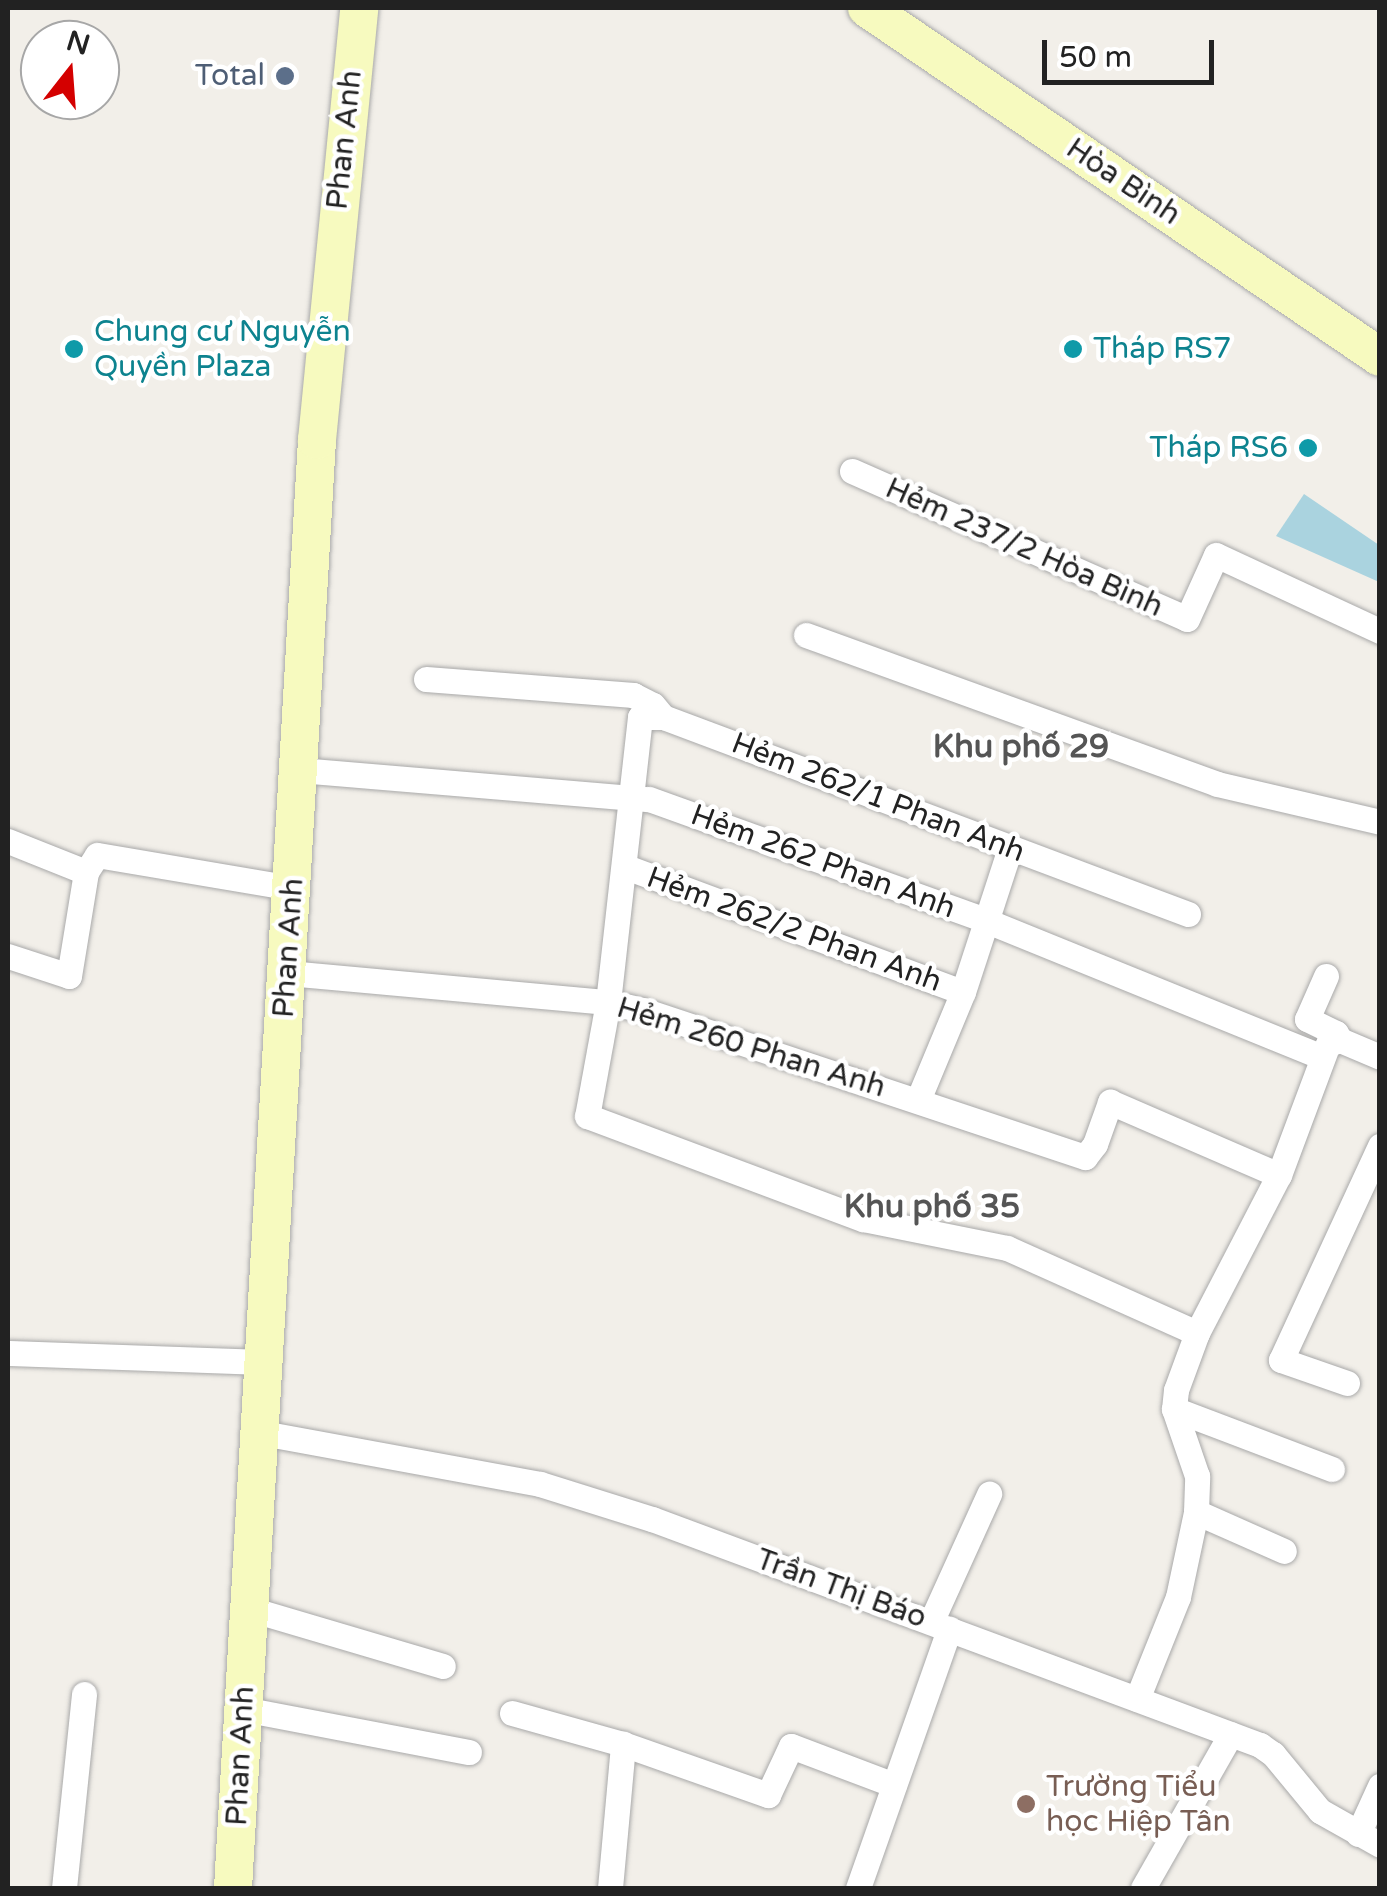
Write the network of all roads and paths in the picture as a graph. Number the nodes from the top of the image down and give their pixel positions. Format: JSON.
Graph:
{"nodes":[{"id":1,"x":359,"y":8,"type":"edge"},
{"id":2,"x":867,"y":8,"type":"edge"},
{"id":3,"x":910,"y":8,"type":"edge"},
{"id":4,"x":1123,"y":168,"type":"junction"},
{"id":5,"x":1380,"y":329,"type":"edge"},
{"id":6,"x":1380,"y":357,"type":"edge"},
{"id":7,"x":852,"y":471,"type":"dead end"},
{"id":8,"x":1380,"y":631,"type":"edge"},
{"id":9,"x":806,"y":635,"type":"dead end"},
{"id":10,"x":426,"y":679,"type":"dead end"},
{"id":11,"x":663,"y":717,"type":"junction"},
{"id":12,"x":300,"y":770,"type":"junction"},
{"id":13,"x":632,"y":796,"type":"junction"},
{"id":14,"x":1380,"y":822,"type":"edge"},
{"id":15,"x":8,"y":840,"type":"edge"},
{"id":16,"x":1010,"y":848,"type":"junction"},
{"id":17,"x":626,"y":867,"type":"junction"},
{"id":18,"x":86,"y":872,"type":"junction"},
{"id":19,"x":293,"y":888,"type":"junction"},
{"id":20,"x":1188,"y":914,"type":"dead end"},
{"id":21,"x":987,"y":921,"type":"junction"},
{"id":22,"x":8,"y":956,"type":"edge"},
{"id":23,"x":288,"y":973,"type":"junction"},
{"id":24,"x":1326,"y":976,"type":"dead end"},
{"id":25,"x":963,"y":992,"type":"junction"},
{"id":26,"x":608,"y":1002,"type":"junction"},
{"id":27,"x":1331,"y":1048,"type":"junction"},
{"id":28,"x":1380,"y":1057,"type":"edge"},
{"id":29,"x":918,"y":1100,"type":"junction"},
{"id":30,"x":1380,"y":1146,"type":"edge"},
{"id":31,"x":1278,"y":1175,"type":"junction"},
{"id":32,"x":1197,"y":1333,"type":"junction"},
{"id":33,"x":8,"y":1353,"type":"edge"},
{"id":34,"x":265,"y":1362,"type":"junction"},
{"id":35,"x":1346,"y":1383,"type":"dead end"},
{"id":36,"x":1174,"y":1409,"type":"junction"},
{"id":37,"x":257,"y":1432,"type":"junction"},
{"id":38,"x":1332,"y":1469,"type":"dead end"},
{"id":39,"x":988,"y":1494,"type":"dead end"},
{"id":40,"x":1196,"y":1512,"type":"junction"},
{"id":41,"x":1284,"y":1551,"type":"dead end"},
{"id":42,"x":250,"y":1609,"type":"junction"},
{"id":43,"x":940,"y":1626,"type":"junction"},
{"id":44,"x":443,"y":1666,"type":"dead end"},
{"id":45,"x":84,"y":1694,"type":"dead end"},
{"id":46,"x":1137,"y":1699,"type":"junction"},
{"id":47,"x":244,"y":1710,"type":"junction"},
{"id":48,"x":512,"y":1713,"type":"dead end"},
{"id":49,"x":1231,"y":1734,"type":"junction"},
{"id":50,"x":622,"y":1744,"type":"junction"},
{"id":51,"x":469,"y":1752,"type":"dead end"},
{"id":52,"x":894,"y":1785,"type":"junction"},
{"id":53,"x":1380,"y":1786,"type":"edge"},
{"id":54,"x":1369,"y":1839,"type":"edge"},
{"id":55,"x":64,"y":1888,"type":"edge"},
{"id":56,"x":233,"y":1888,"type":"edge"},
{"id":57,"x":610,"y":1888,"type":"edge"},
{"id":58,"x":858,"y":1888,"type":"edge"},
{"id":59,"x":1143,"y":1888,"type":"edge"}],
"edges":[{"from":1,"to":12,"type":"main road","name":"Phan Anh"},
{"from":2,"to":4,"type":"main road","name":"Hòa Bình"},
{"from":3,"to":4,"type":"main road","name":"Hòa Bình"},
{"from":4,"to":5,"type":"main road","name":"Hòa Bình"},
{"from":4,"to":6,"type":"main road","name":"Hòa Bình"},
{"from":7,"to":8,"type":"street","name":"Hẻm 237/2 Hòa Bình"},
{"from":9,"to":14,"type":"street"},
{"from":10,"to":11,"type":"street","name":"Hẻm 262/1 Phan Anh"},
{"from":11,"to":13,"type":"street"},
{"from":11,"to":16,"type":"street","name":"Hẻm 262/1 Phan Anh"},
{"from":12,"to":13,"type":"street","name":"Hẻm 262 Phan Anh"},
{"from":12,"to":19,"type":"main road","name":"Phan Anh"},
{"from":13,"to":17,"type":"street"},
{"from":13,"to":21,"type":"street","name":"Hẻm 262 Phan Anh"},
{"from":15,"to":18,"type":"street"},
{"from":16,"to":20,"type":"street","name":"Hẻm 262/1 Phan Anh"},
{"from":16,"to":21,"type":"street"},
{"from":17,"to":25,"type":"street","name":"Hẻm 262/2 Phan Anh"},
{"from":17,"to":26,"type":"street"},
{"from":18,"to":19,"type":"street"},
{"from":18,"to":22,"type":"street"},
{"from":19,"to":23,"type":"main road","name":"Phan Anh"},
{"from":21,"to":25,"type":"street"},
{"from":21,"to":27,"type":"street","name":"Hẻm 262 Phan Anh"},
{"from":23,"to":26,"type":"street","name":"Hẻm 260 Phan Anh"},
{"from":23,"to":34,"type":"main road","name":"Phan Anh"},
{"from":24,"to":27,"type":"street"},
{"from":25,"to":29,"type":"street"},
{"from":26,"to":29,"type":"street","name":"Hẻm 260 Phan Anh"},
{"from":26,"to":32,"type":"street"},
{"from":27,"to":28,"type":"street","name":"Hẻm 262 Phan Anh"},
{"from":27,"to":31,"type":"street"},
{"from":29,"to":31,"type":"street","name":"Hẻm 260 Phan Anh"},
{"from":30,"to":35,"type":"street"},
{"from":31,"to":32,"type":"street"},
{"from":32,"to":36,"type":"street"},
{"from":33,"to":34,"type":"street"},
{"from":34,"to":37,"type":"main road","name":"Phan Anh"},
{"from":36,"to":38,"type":"street"},
{"from":36,"to":40,"type":"street"},
{"from":37,"to":42,"type":"main road","name":"Phan Anh"},
{"from":37,"to":43,"type":"street","name":"Trần Thị Báo"},
{"from":39,"to":43,"type":"street"},
{"from":40,"to":41,"type":"street"},
{"from":40,"to":46,"type":"street"},
{"from":42,"to":44,"type":"street"},
{"from":42,"to":47,"type":"main road","name":"Phan Anh"},
{"from":43,"to":46,"type":"street","name":"Trần Thị Báo"},
{"from":43,"to":52,"type":"street"},
{"from":45,"to":55,"type":"street"},
{"from":46,"to":49,"type":"street","name":"Trần Thị Báo"},
{"from":47,"to":51,"type":"street"},
{"from":47,"to":56,"type":"main road","name":"Phan Anh"},
{"from":48,"to":50,"type":"street"},
{"from":49,"to":54,"type":"street","name":"Trần Thị Báo"},
{"from":49,"to":59,"type":"street"},
{"from":50,"to":52,"type":"street"},
{"from":50,"to":57,"type":"street"},
{"from":52,"to":58,"type":"street"},
{"from":53,"to":54,"type":"street"}]}
